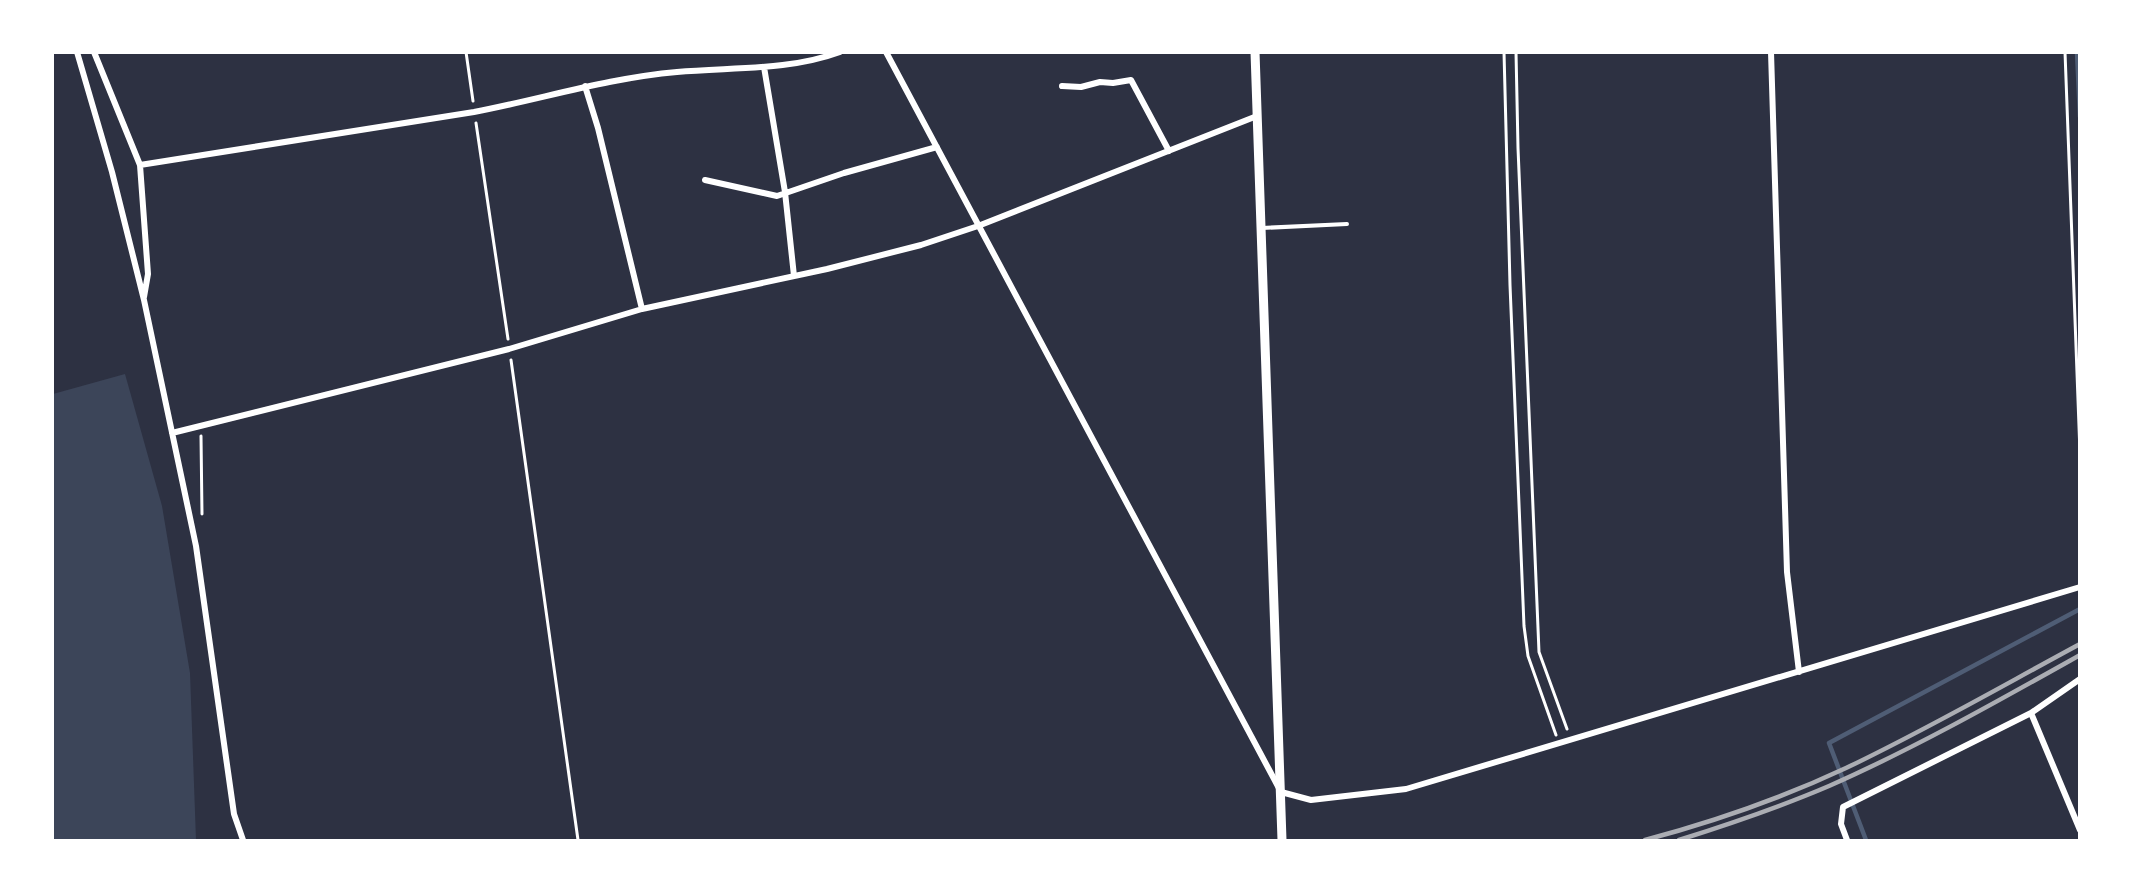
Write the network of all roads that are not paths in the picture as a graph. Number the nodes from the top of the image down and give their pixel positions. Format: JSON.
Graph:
{"nodes":[{"id":1,"x":76,"y":52,"type":"edge"},
{"id":2,"x":94,"y":52,"type":"edge"},
{"id":3,"x":840,"y":52,"type":"edge"},
{"id":4,"x":886,"y":52,"type":"edge"},
{"id":5,"x":1255,"y":52,"type":"edge"},
{"id":6,"x":1771,"y":52,"type":"edge"},
{"id":7,"x":764,"y":68,"type":"junction"},
{"id":8,"x":585,"y":86,"type":"junction"},
{"id":9,"x":1062,"y":86,"type":"dead end"},
{"id":10,"x":1257,"y":116,"type":"junction"},
{"id":11,"x":937,"y":147,"type":"junction"},
{"id":12,"x":1169,"y":151,"type":"junction"},
{"id":13,"x":140,"y":165,"type":"junction"},
{"id":14,"x":705,"y":180,"type":"dead end"},
{"id":15,"x":786,"y":192,"type":"junction"},
{"id":16,"x":1347,"y":224,"type":"dead end"},
{"id":17,"x":978,"y":226,"type":"junction"},
{"id":18,"x":1261,"y":228,"type":"junction"},
{"id":19,"x":794,"y":276,"type":"junction"},
{"id":20,"x":144,"y":300,"type":"junction"},
{"id":21,"x":642,"y":309,"type":"junction"},
{"id":22,"x":172,"y":433,"type":"junction"},
{"id":23,"x":2079,"y":587,"type":"edge"},
{"id":24,"x":1799,"y":672,"type":"junction"},
{"id":25,"x":2079,"y":680,"type":"edge"},
{"id":26,"x":2031,"y":713,"type":"junction"},
{"id":27,"x":1281,"y":792,"type":"junction"},
{"id":28,"x":2079,"y":830,"type":"edge"},
{"id":29,"x":243,"y":840,"type":"edge"},
{"id":30,"x":1282,"y":840,"type":"edge"},
{"id":31,"x":1847,"y":840,"type":"edge"}],
"edges":[{"from":1,"to":20,"type":"street"},
{"from":2,"to":13,"type":"street"},
{"from":3,"to":7,"type":"street"},
{"from":4,"to":11,"type":"street"},
{"from":5,"to":10,"type":"street"},
{"from":6,"to":24,"type":"street"},
{"from":7,"to":8,"type":"street"},
{"from":7,"to":15,"type":"street"},
{"from":8,"to":13,"type":"street"},
{"from":8,"to":21,"type":"street"},
{"from":9,"to":12,"type":"street"},
{"from":10,"to":12,"type":"street"},
{"from":10,"to":18,"type":"street"},
{"from":11,"to":15,"type":"street"},
{"from":11,"to":17,"type":"street"},
{"from":12,"to":17,"type":"street"},
{"from":13,"to":20,"type":"street"},
{"from":14,"to":15,"type":"street"},
{"from":15,"to":19,"type":"street"},
{"from":16,"to":18,"type":"lane"},
{"from":17,"to":19,"type":"street"},
{"from":17,"to":27,"type":"street"},
{"from":18,"to":27,"type":"street"},
{"from":19,"to":21,"type":"street"},
{"from":20,"to":22,"type":"street"},
{"from":21,"to":22,"type":"street"},
{"from":22,"to":29,"type":"street"},
{"from":23,"to":24,"type":"street"},
{"from":24,"to":27,"type":"street"},
{"from":25,"to":26,"type":"street"},
{"from":26,"to":28,"type":"street"},
{"from":26,"to":31,"type":"street"},
{"from":27,"to":30,"type":"street"}]}
